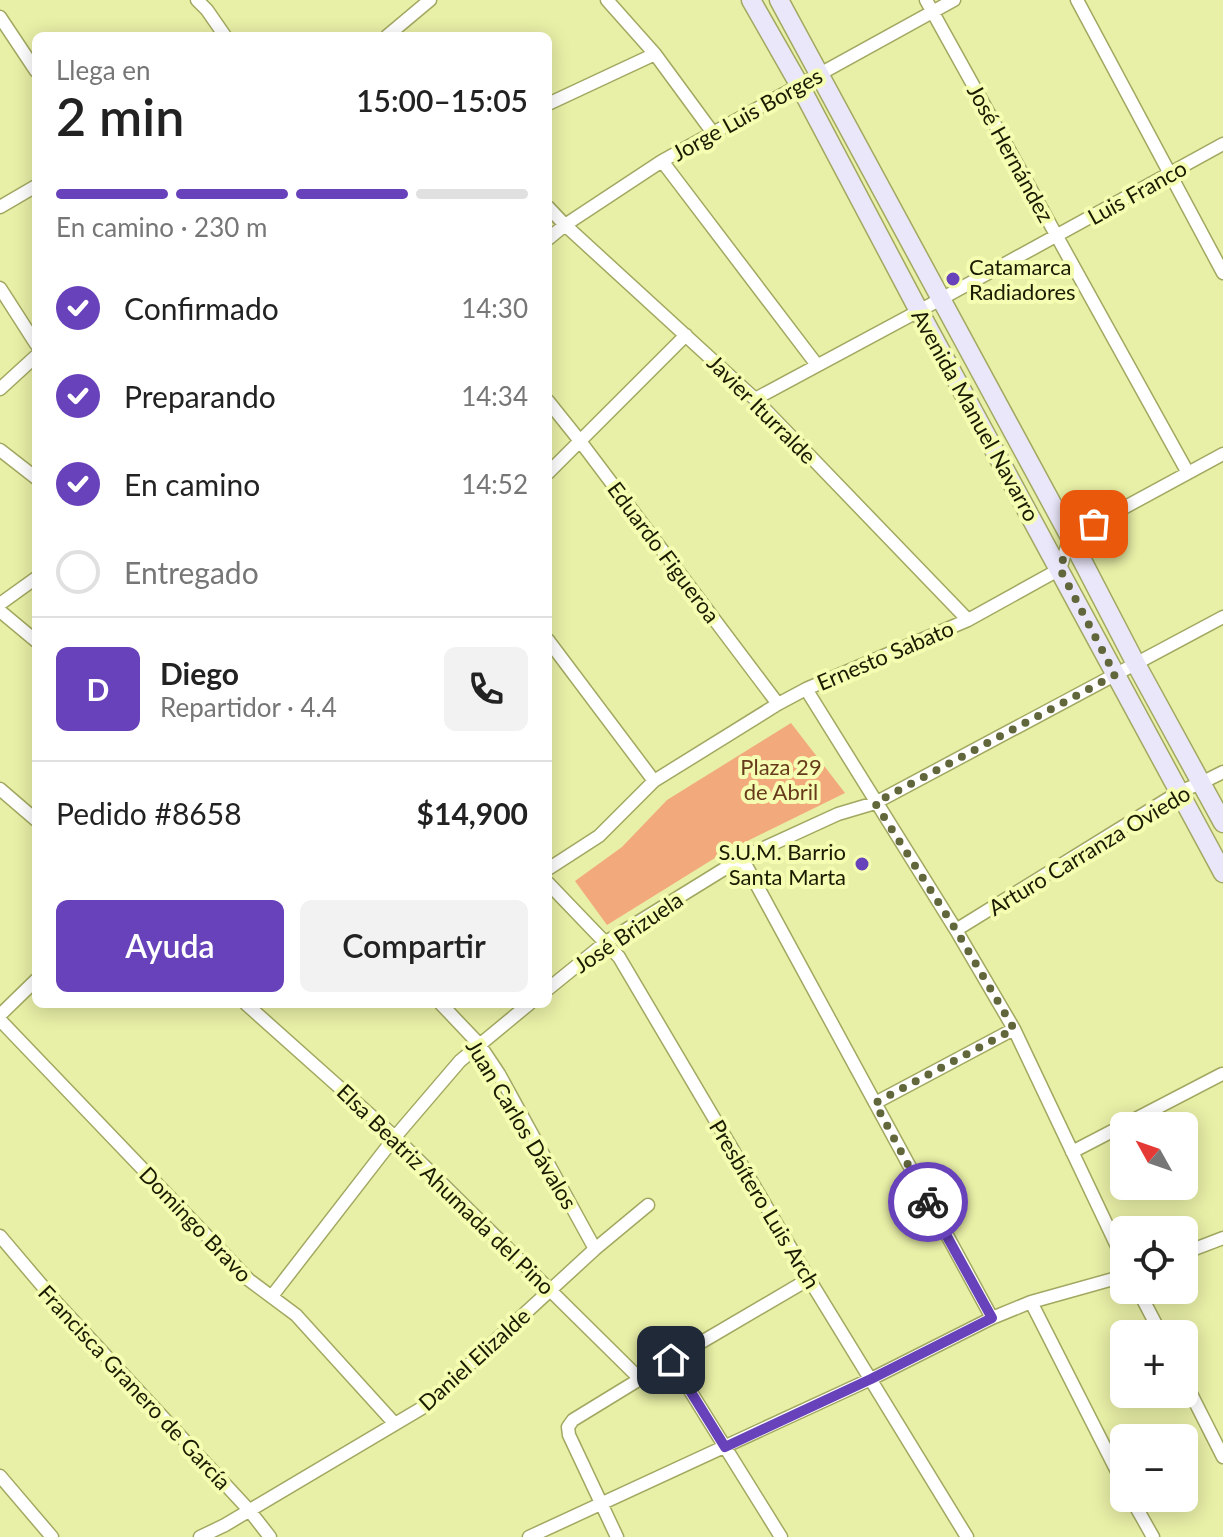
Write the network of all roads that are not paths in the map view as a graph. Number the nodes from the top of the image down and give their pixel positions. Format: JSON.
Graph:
{"nodes":[{"id":1,"x":197,"y":0,"type":"edge"},
{"id":2,"x":430,"y":0,"type":"edge"},
{"id":3,"x":607,"y":0,"type":"edge"},
{"id":4,"x":751,"y":0,"type":"edge"},
{"id":5,"x":779,"y":0,"type":"edge"},
{"id":6,"x":954,"y":0,"type":"edge"},
{"id":7,"x":1077,"y":0,"type":"edge"},
{"id":8,"x":930,"y":6,"type":"edge"},
{"id":9,"x":0,"y":17,"type":"edge"},
{"id":10,"x":222,"y":32,"type":"edge"},
{"id":11,"x":392,"y":32,"type":"edge"},
{"id":12,"x":655,"y":54,"type":"junction"},
{"id":13,"x":32,"y":65,"type":"edge"},
{"id":14,"x":820,"y":73,"type":"junction"},
{"id":15,"x":800,"y":86,"type":"junction"},
{"id":16,"x":552,"y":102,"type":"edge"},
{"id":17,"x":713,"y":133,"type":"junction"},
{"id":18,"x":1223,"y":144,"type":"edge"},
{"id":19,"x":662,"y":161,"type":"junction"},
{"id":20,"x":1170,"y":173,"type":"junction"},
{"id":21,"x":32,"y":188,"type":"edge"},
{"id":22,"x":0,"y":207,"type":"edge"},
{"id":23,"x":552,"y":211,"type":"edge"},
{"id":24,"x":565,"y":225,"type":"junction"},
{"id":25,"x":552,"y":236,"type":"edge"},
{"id":26,"x":1057,"y":236,"type":"junction"},
{"id":27,"x":1223,"y":273,"type":"edge"},
{"id":28,"x":2,"y":293,"type":"edge"},
{"id":29,"x":941,"y":299,"type":"junction"},
{"id":30,"x":919,"y":311,"type":"junction"},
{"id":31,"x":686,"y":335,"type":"junction"},
{"id":32,"x":32,"y":338,"type":"edge"},
{"id":33,"x":32,"y":360,"type":"edge"},
{"id":34,"x":817,"y":365,"type":"junction"},
{"id":35,"x":0,"y":389,"type":"edge"},
{"id":36,"x":755,"y":399,"type":"junction"},
{"id":37,"x":552,"y":406,"type":"edge"},
{"id":38,"x":580,"y":441,"type":"junction"},
{"id":39,"x":0,"y":450,"type":"edge"},
{"id":40,"x":1223,"y":454,"type":"edge"},
{"id":41,"x":552,"y":469,"type":"edge"},
{"id":42,"x":1188,"y":473,"type":"junction"},
{"id":43,"x":32,"y":475,"type":"edge"},
{"id":44,"x":1070,"y":537,"type":"junction"},
{"id":45,"x":1060,"y":569,"type":"junction"},
{"id":46,"x":32,"y":581,"type":"edge"},
{"id":47,"x":0,"y":604,"type":"edge"},
{"id":48,"x":0,"y":611,"type":"edge"},
{"id":49,"x":1223,"y":617,"type":"edge"},
{"id":50,"x":968,"y":620,"type":"junction"},
{"id":51,"x":32,"y":638,"type":"edge"},
{"id":52,"x":552,"y":645,"type":"edge"},
{"id":53,"x":1136,"y":664,"type":"junction"},
{"id":54,"x":1115,"y":675,"type":"junction"},
{"id":55,"x":806,"y":689,"type":"junction"},
{"id":56,"x":778,"y":704,"type":"junction"},
{"id":57,"x":1223,"y":772,"type":"edge"},
{"id":58,"x":654,"y":781,"type":"junction"},
{"id":59,"x":1201,"y":783,"type":"junction"},
{"id":60,"x":0,"y":789,"type":"edge"},
{"id":61,"x":1179,"y":792,"type":"junction"},
{"id":62,"x":875,"y":803,"type":"junction"},
{"id":63,"x":32,"y":817,"type":"edge"},
{"id":64,"x":1223,"y":823,"type":"edge"},
{"id":65,"x":742,"y":858,"type":"junction"},
{"id":66,"x":552,"y":866,"type":"edge"},
{"id":67,"x":1223,"y":873,"type":"edge"},
{"id":68,"x":552,"y":887,"type":"edge"},
{"id":69,"x":956,"y":930,"type":"junction"},
{"id":70,"x":606,"y":942,"type":"junction"},
{"id":71,"x":32,"y":984,"type":"edge"},
{"id":72,"x":552,"y":986,"type":"edge"},
{"id":73,"x":250,"y":1008,"type":"edge"},
{"id":74,"x":445,"y":1008,"type":"edge"},
{"id":75,"x":524,"y":1008,"type":"edge"},
{"id":76,"x":0,"y":1017,"type":"edge"},
{"id":77,"x":1014,"y":1029,"type":"junction"},
{"id":78,"x":479,"y":1044,"type":"junction"},
{"id":79,"x":1222,"y":1074,"type":"edge"},
{"id":80,"x":875,"y":1103,"type":"junction"},
{"id":81,"x":395,"y":1137,"type":"junction"},
{"id":82,"x":1072,"y":1152,"type":"junction"},
{"id":83,"x":648,"y":1205,"type":"dead end"},
{"id":84,"x":1110,"y":1232,"type":"edge"},
{"id":85,"x":0,"y":1236,"type":"edge"},
{"id":86,"x":1223,"y":1238,"type":"edge"},
{"id":87,"x":1198,"y":1248,"type":"edge"},
{"id":88,"x":595,"y":1249,"type":"junction"},
{"id":89,"x":809,"y":1279,"type":"junction"},
{"id":90,"x":1110,"y":1280,"type":"edge"},
{"id":91,"x":551,"y":1289,"type":"junction"},
{"id":92,"x":272,"y":1296,"type":"junction"},
{"id":93,"x":1031,"y":1302,"type":"junction"},
{"id":94,"x":992,"y":1318,"type":"junction"},
{"id":95,"x":671,"y":1360,"type":"junction"},
{"id":96,"x":640,"y":1379,"type":"junction"},
{"id":97,"x":871,"y":1379,"type":"junction"},
{"id":98,"x":1198,"y":1408,"type":"edge"},
{"id":99,"x":395,"y":1424,"type":"junction"},
{"id":100,"x":725,"y":1447,"type":"junction"},
{"id":101,"x":1110,"y":1457,"type":"edge"},
{"id":102,"x":1223,"y":1457,"type":"edge"},
{"id":103,"x":0,"y":1476,"type":"edge"},
{"id":104,"x":602,"y":1504,"type":"junction"},
{"id":105,"x":249,"y":1510,"type":"junction"},
{"id":106,"x":1139,"y":1512,"type":"edge"},
{"id":107,"x":52,"y":1537,"type":"edge"},
{"id":108,"x":200,"y":1537,"type":"edge"},
{"id":109,"x":270,"y":1537,"type":"edge"},
{"id":110,"x":529,"y":1537,"type":"edge"},
{"id":111,"x":617,"y":1537,"type":"edge"},
{"id":112,"x":781,"y":1537,"type":"edge"},
{"id":113,"x":967,"y":1537,"type":"edge"},
{"id":114,"x":1153,"y":1537,"type":"edge"}],
"edges":[{"from":1,"to":10,"type":"street"},
{"from":2,"to":11,"type":"street"},
{"from":3,"to":12,"type":"street"},
{"from":4,"to":15,"type":"main road","name":"Avenida Manuel Navarro"},
{"from":5,"to":14,"type":"main road","name":"Avenida Manuel Navarro"},
{"from":6,"to":8,"type":"street","name":"Jorge Luis Borges"},
{"from":7,"to":20,"type":"street"},
{"from":8,"to":14,"type":"street","name":"Jorge Luis Borges"},
{"from":8,"to":26,"type":"street","name":"José Hernández"},
{"from":9,"to":13,"type":"street"},
{"from":12,"to":16,"type":"street"},
{"from":12,"to":17,"type":"street"},
{"from":14,"to":15,"type":"street","name":"Jorge Luis Borges"},
{"from":14,"to":29,"type":"main road","name":"Avenida Manuel Navarro"},
{"from":15,"to":17,"type":"street","name":"Jorge Luis Borges"},
{"from":15,"to":30,"type":"main road","name":"Avenida Manuel Navarro"},
{"from":17,"to":19,"type":"street","name":"Jorge Luis Borges"},
{"from":18,"to":20,"type":"street","name":"Luis Franco"},
{"from":19,"to":24,"type":"street","name":"Jorge Luis Borges"},
{"from":19,"to":34,"type":"street"},
{"from":20,"to":26,"type":"street","name":"Luis Franco"},
{"from":20,"to":27,"type":"street"},
{"from":21,"to":22,"type":"street"},
{"from":23,"to":24,"type":"street","name":"Javier Iturralde"},
{"from":24,"to":25,"type":"street","name":"Jorge Luis Borges"},
{"from":24,"to":31,"type":"street","name":"Javier Iturralde"},
{"from":26,"to":29,"type":"street","name":"Luis Franco"},
{"from":26,"to":42,"type":"street","name":"José Hernández"},
{"from":28,"to":32,"type":"street"},
{"from":29,"to":30,"type":"street","name":"Luis Franco"},
{"from":29,"to":44,"type":"main road","name":"Avenida Manuel Navarro"},
{"from":30,"to":34,"type":"street","name":"Luis Franco"},
{"from":30,"to":45,"type":"main road","name":"Avenida Manuel Navarro"},
{"from":31,"to":36,"type":"street","name":"Javier Iturralde"},
{"from":31,"to":38,"type":"street"},
{"from":33,"to":35,"type":"street"},
{"from":34,"to":36,"type":"street","name":"Luis Franco"},
{"from":36,"to":50,"type":"street","name":"Javier Iturralde"},
{"from":37,"to":38,"type":"street","name":"Eduardo Figueroa"},
{"from":38,"to":41,"type":"street"},
{"from":38,"to":56,"type":"street","name":"Eduardo Figueroa"},
{"from":39,"to":43,"type":"street"},
{"from":40,"to":42,"type":"street"},
{"from":42,"to":44,"type":"street"},
{"from":44,"to":45,"type":"street"},
{"from":44,"to":53,"type":"main road","name":"Avenida Manuel Navarro"},
{"from":45,"to":50,"type":"street","name":"Ernesto Sabato"},
{"from":45,"to":54,"type":"main road","name":"Avenida Manuel Navarro"},
{"from":46,"to":47,"type":"street"},
{"from":48,"to":51,"type":"street"},
{"from":49,"to":53,"type":"street","name":"José Brizuela"},
{"from":50,"to":55,"type":"street","name":"Ernesto Sabato"},
{"from":52,"to":58,"type":"street"},
{"from":53,"to":54,"type":"street","name":"José Brizuela"},
{"from":53,"to":59,"type":"main road","name":"Avenida Manuel Navarro"},
{"from":54,"to":61,"type":"main road","name":"Avenida Manuel Navarro"},
{"from":54,"to":62,"type":"street","name":"José Brizuela"},
{"from":55,"to":56,"type":"street","name":"Ernesto Sabato"},
{"from":55,"to":62,"type":"street"},
{"from":56,"to":58,"type":"street","name":"Ernesto Sabato"},
{"from":57,"to":59,"type":"street","name":"Arturo Carranza Oviedo"},
{"from":58,"to":66,"type":"street","name":"Ernesto Sabato"},
{"from":59,"to":61,"type":"street","name":"Arturo Carranza Oviedo"},
{"from":59,"to":64,"type":"main road","name":"Avenida Manuel Navarro"},
{"from":60,"to":63,"type":"street"},
{"from":61,"to":67,"type":"main road","name":"Avenida Manuel Navarro"},
{"from":61,"to":69,"type":"street","name":"Arturo Carranza Oviedo"},
{"from":62,"to":65,"type":"street","name":"José Brizuela"},
{"from":62,"to":69,"type":"street"},
{"from":65,"to":70,"type":"street","name":"José Brizuela"},
{"from":65,"to":80,"type":"street"},
{"from":68,"to":70,"type":"street","name":"Presbítero Luis Arch"},
{"from":69,"to":77,"type":"street"},
{"from":70,"to":72,"type":"street","name":"José Brizuela"},
{"from":70,"to":89,"type":"street","name":"Presbítero Luis Arch"},
{"from":71,"to":76,"type":"street"},
{"from":73,"to":81,"type":"street","name":"Elsa Beatriz Ahumada del Pino"},
{"from":74,"to":78,"type":"street","name":"Juan Carlos Dávalos"},
{"from":75,"to":78,"type":"street"},
{"from":76,"to":92,"type":"street","name":"Domingo Bravo"},
{"from":77,"to":80,"type":"street"},
{"from":77,"to":82,"type":"street"},
{"from":78,"to":81,"type":"street"},
{"from":78,"to":88,"type":"street","name":"Juan Carlos Dávalos"},
{"from":79,"to":82,"type":"street"},
{"from":80,"to":94,"type":"street"},
{"from":81,"to":91,"type":"street","name":"Elsa Beatriz Ahumada del Pino"},
{"from":81,"to":92,"type":"street"},
{"from":82,"to":84,"type":"street"},
{"from":83,"to":88,"type":"street","name":"Daniel Elizalde"},
{"from":85,"to":105,"type":"street","name":"Francisca Granero de García"},
{"from":86,"to":87,"type":"street"},
{"from":88,"to":91,"type":"street","name":"Daniel Elizalde"},
{"from":89,"to":95,"type":"street"},
{"from":89,"to":97,"type":"street","name":"Presbítero Luis Arch"},
{"from":90,"to":93,"type":"street"},
{"from":91,"to":96,"type":"street","name":"Elsa Beatriz Ahumada del Pino"},
{"from":91,"to":99,"type":"street","name":"Daniel Elizalde"},
{"from":92,"to":99,"type":"street","name":"Domingo Bravo"},
{"from":93,"to":94,"type":"street"},
{"from":93,"to":101,"type":"street"},
{"from":94,"to":97,"type":"street"},
{"from":95,"to":96,"type":"street"},
{"from":95,"to":100,"type":"street"},
{"from":96,"to":104,"type":"street"},
{"from":97,"to":100,"type":"street"},
{"from":97,"to":113,"type":"street","name":"Presbítero Luis Arch"},
{"from":98,"to":102,"type":"street"},
{"from":99,"to":105,"type":"street","name":"Daniel Elizalde"},
{"from":100,"to":104,"type":"street"},
{"from":100,"to":112,"type":"street"},
{"from":103,"to":107,"type":"street"},
{"from":104,"to":110,"type":"street"},
{"from":104,"to":111,"type":"street"},
{"from":105,"to":108,"type":"street","name":"Daniel Elizalde"},
{"from":105,"to":109,"type":"street","name":"Francisca Granero de García"},
{"from":106,"to":114,"type":"street"}]}
